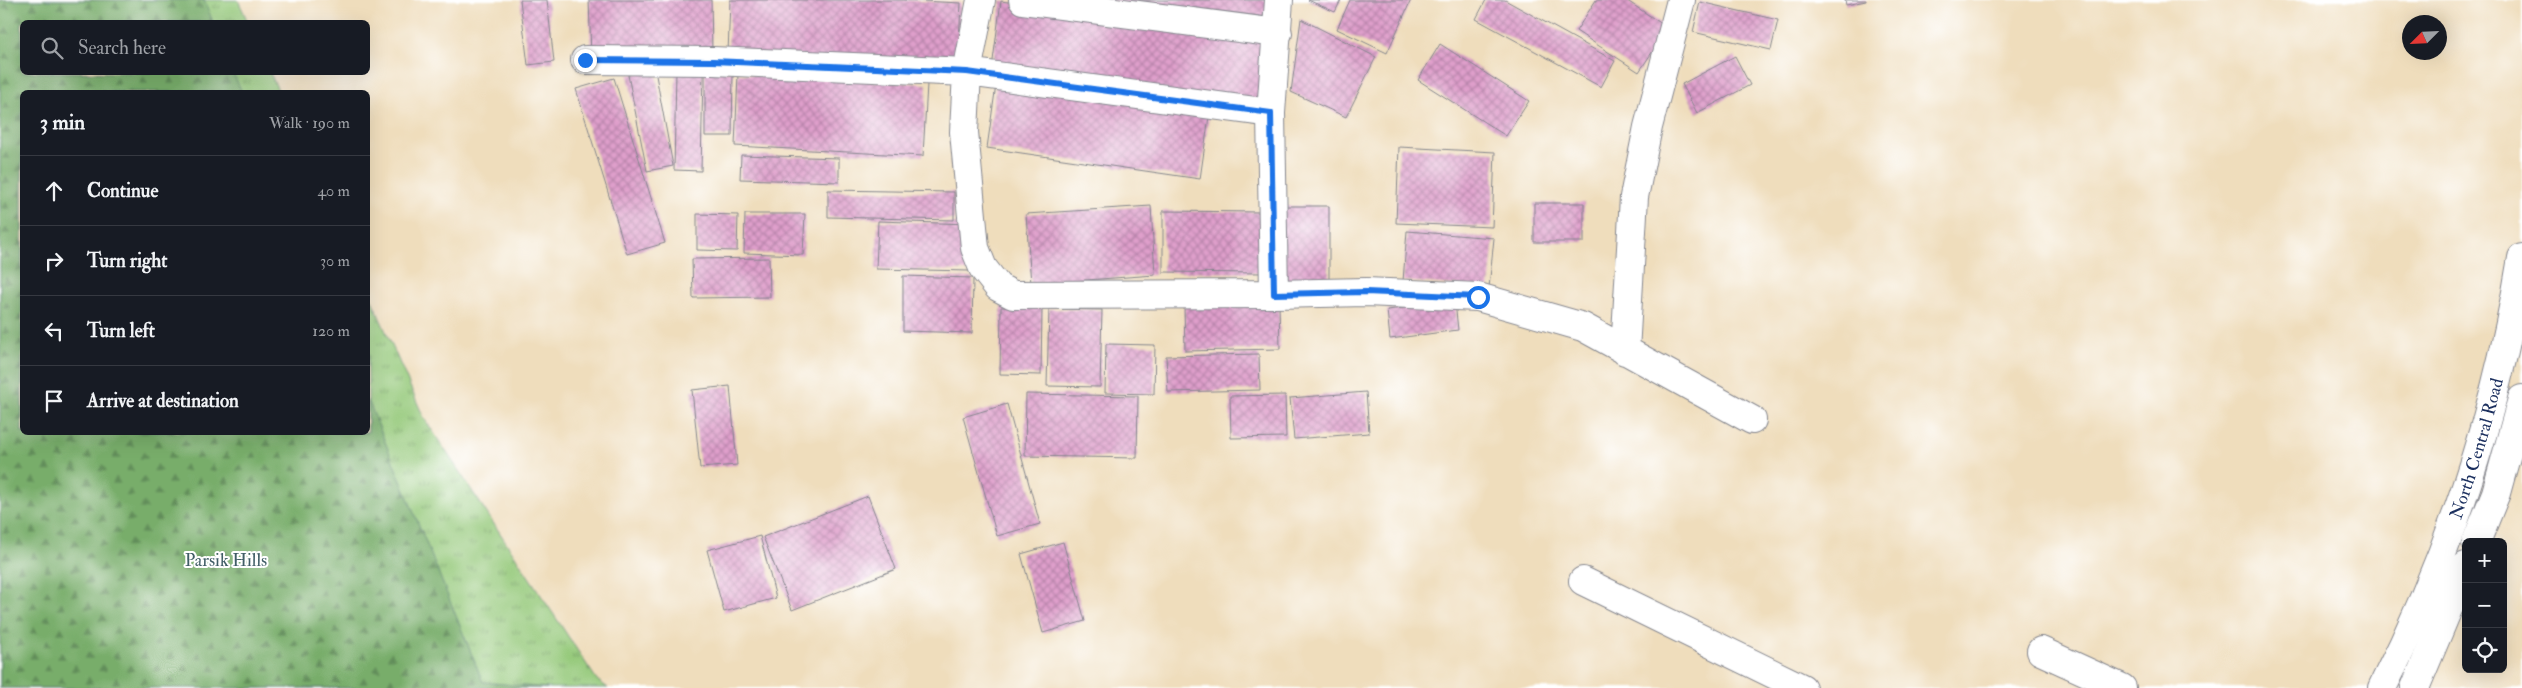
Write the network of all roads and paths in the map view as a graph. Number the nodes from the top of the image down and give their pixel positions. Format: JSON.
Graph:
{"nodes":[{"id":1,"x":981,"y":0,"type":"edge"},
{"id":2,"x":1023,"y":0,"type":"edge"},
{"id":3,"x":1280,"y":0,"type":"edge"},
{"id":4,"x":1681,"y":0,"type":"edge"},
{"id":5,"x":1278,"y":33,"type":"junction"},
{"id":6,"x":585,"y":60,"type":"dead end"},
{"id":7,"x":967,"y":72,"type":"junction"},
{"id":8,"x":1271,"y":113,"type":"junction"},
{"id":9,"x":2522,"y":258,"type":"edge"},
{"id":10,"x":1274,"y":294,"type":"junction"},
{"id":11,"x":1625,"y":351,"type":"junction"},
{"id":12,"x":2522,"y":399,"type":"edge"},
{"id":13,"x":1752,"y":420,"type":"dead end"},
{"id":14,"x":2478,"y":538,"type":"edge"},
{"id":15,"x":2462,"y":576,"type":"edge"},
{"id":16,"x":1583,"y":581,"type":"dead end"},
{"id":17,"x":2041,"y":651,"type":"dead end"},
{"id":18,"x":1802,"y":688,"type":"edge"},
{"id":19,"x":2122,"y":688,"type":"edge"},
{"id":20,"x":2382,"y":688,"type":"edge"},
{"id":21,"x":2415,"y":688,"type":"edge"}],
"edges":[{"from":1,"to":7,"type":"street"},
{"from":2,"to":5,"type":"street"},
{"from":3,"to":5,"type":"street"},
{"from":4,"to":11,"type":"street"},
{"from":5,"to":8,"type":"street"},
{"from":6,"to":7,"type":"street"},
{"from":7,"to":8,"type":"street"},
{"from":7,"to":10,"type":"street"},
{"from":8,"to":10,"type":"street"},
{"from":9,"to":20,"type":"street","name":"North Central Road"},
{"from":10,"to":11,"type":"street"},
{"from":11,"to":13,"type":"street"},
{"from":12,"to":14,"type":"street","name":"North Central Road"},
{"from":15,"to":21,"type":"street"},
{"from":16,"to":18,"type":"street"},
{"from":17,"to":19,"type":"street"}]}
